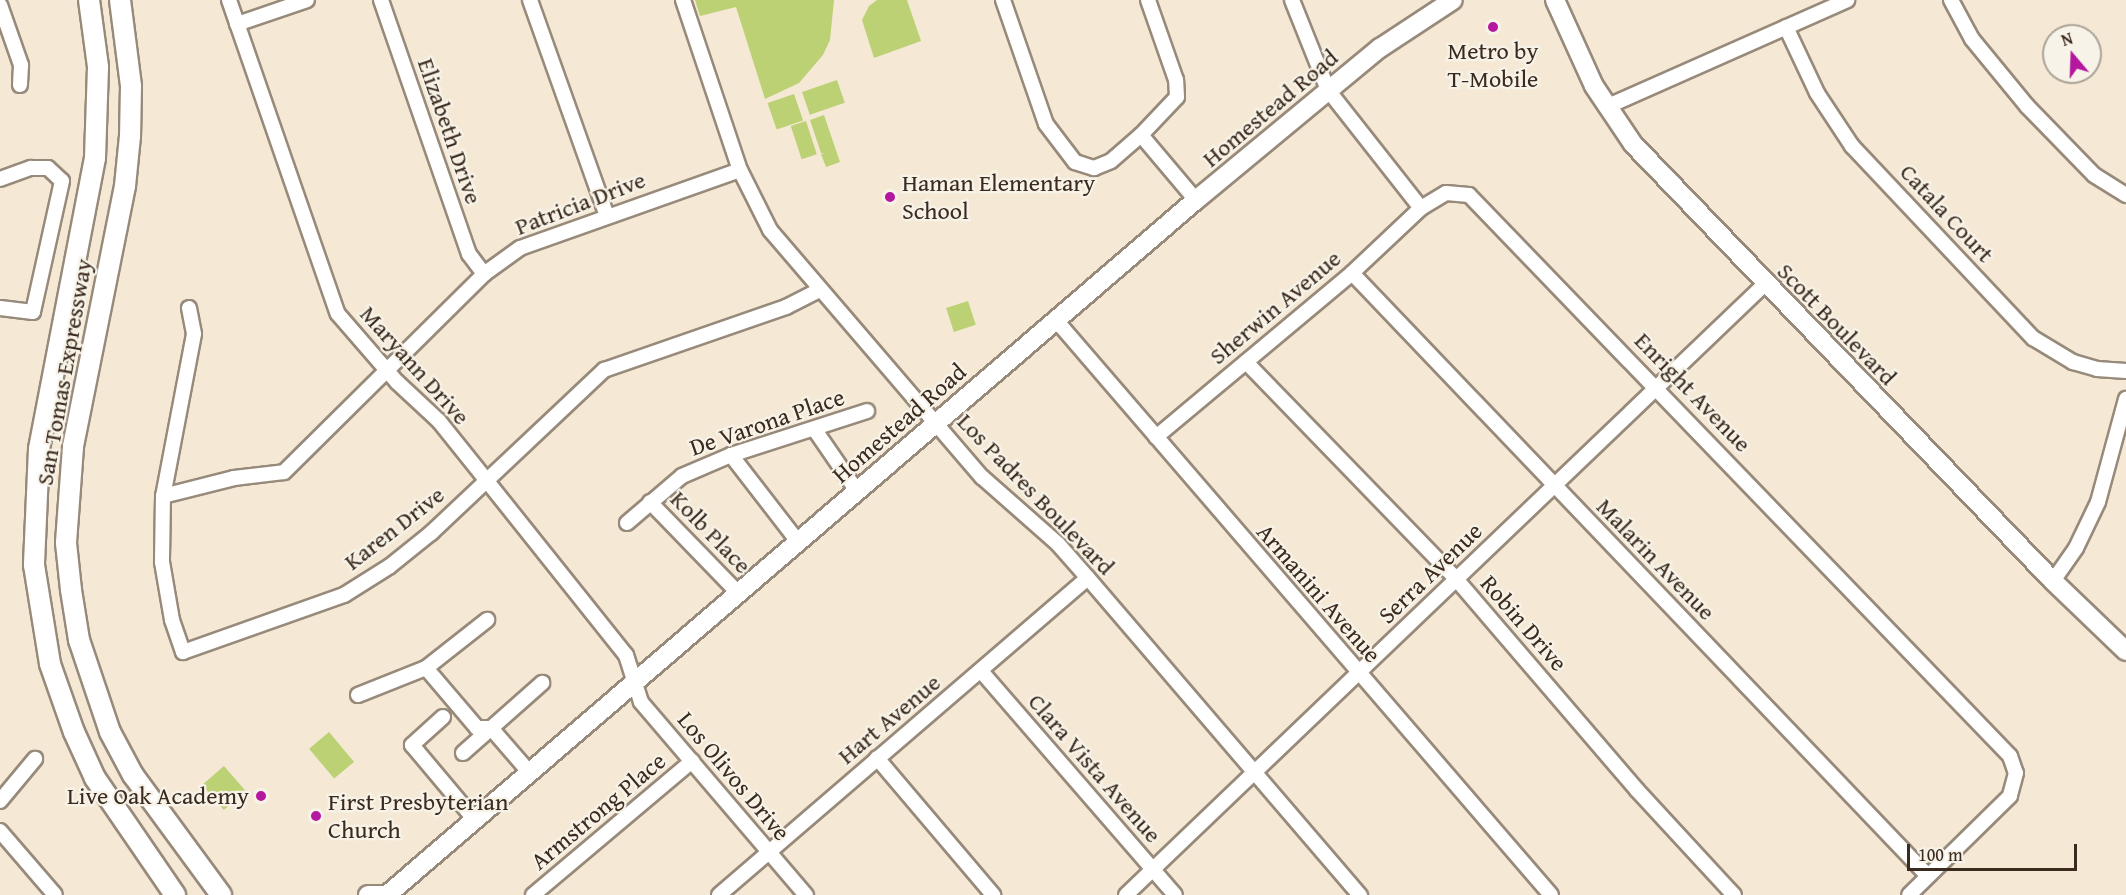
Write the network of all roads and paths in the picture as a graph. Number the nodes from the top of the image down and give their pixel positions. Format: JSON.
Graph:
{"nodes":[{"id":1,"x":88,"y":0,"type":"edge"},
{"id":2,"x":120,"y":0,"type":"edge"},
{"id":3,"x":229,"y":0,"type":"edge"},
{"id":4,"x":307,"y":0,"type":"edge"},
{"id":5,"x":381,"y":0,"type":"edge"},
{"id":6,"x":530,"y":0,"type":"edge"},
{"id":7,"x":683,"y":0,"type":"edge"},
{"id":8,"x":1003,"y":0,"type":"edge"},
{"id":9,"x":1148,"y":0,"type":"edge"},
{"id":10,"x":1292,"y":0,"type":"edge"},
{"id":11,"x":1453,"y":0,"type":"edge"},
{"id":12,"x":1555,"y":0,"type":"edge"},
{"id":13,"x":1847,"y":0,"type":"edge"},
{"id":14,"x":1952,"y":0,"type":"edge"},
{"id":15,"x":0,"y":5,"type":"edge"},
{"id":16,"x":237,"y":24,"type":"junction"},
{"id":17,"x":1786,"y":27,"type":"junction"},
{"id":18,"x":20,"y":85,"type":"dead end"},
{"id":19,"x":1328,"y":90,"type":"junction"},
{"id":20,"x":1606,"y":107,"type":"junction"},
{"id":21,"x":1142,"y":135,"type":"junction"},
{"id":22,"x":741,"y":170,"type":"junction"},
{"id":23,"x":0,"y":179,"type":"edge"},
{"id":24,"x":2126,"y":195,"type":"edge"},
{"id":25,"x":1196,"y":200,"type":"junction"},
{"id":26,"x":1421,"y":208,"type":"junction"},
{"id":27,"x":606,"y":214,"type":"junction"},
{"id":28,"x":1352,"y":273,"type":"junction"},
{"id":29,"x":484,"y":274,"type":"junction"},
{"id":30,"x":1765,"y":284,"type":"junction"},
{"id":31,"x":819,"y":290,"type":"junction"},
{"id":32,"x":0,"y":308,"type":"edge"},
{"id":33,"x":189,"y":308,"type":"dead end"},
{"id":34,"x":1055,"y":319,"type":"junction"},
{"id":35,"x":1246,"y":362,"type":"junction"},
{"id":36,"x":2126,"y":371,"type":"edge"},
{"id":37,"x":388,"y":372,"type":"junction"},
{"id":38,"x":1656,"y":387,"type":"junction"},
{"id":39,"x":2126,"y":399,"type":"edge"},
{"id":40,"x":867,"y":411,"type":"dead end"},
{"id":41,"x":936,"y":425,"type":"junction"},
{"id":42,"x":815,"y":430,"type":"junction"},
{"id":43,"x":1156,"y":438,"type":"junction"},
{"id":44,"x":731,"y":455,"type":"junction"},
{"id":45,"x":487,"y":481,"type":"junction"},
{"id":46,"x":1554,"y":484,"type":"junction"},
{"id":47,"x":857,"y":491,"type":"junction"},
{"id":48,"x":163,"y":496,"type":"junction"},
{"id":49,"x":650,"y":502,"type":"junction"},
{"id":50,"x":627,"y":524,"type":"dead end"},
{"id":51,"x":799,"y":543,"type":"junction"},
{"id":52,"x":1088,"y":578,"type":"junction"},
{"id":53,"x":1457,"y":580,"type":"junction"},
{"id":54,"x":2053,"y":581,"type":"junction"},
{"id":55,"x":739,"y":594,"type":"junction"},
{"id":56,"x":487,"y":620,"type":"dead end"},
{"id":57,"x":2126,"y":651,"type":"edge"},
{"id":58,"x":426,"y":668,"type":"junction"},
{"id":59,"x":981,"y":671,"type":"junction"},
{"id":60,"x":1357,"y":673,"type":"junction"},
{"id":61,"x":636,"y":682,"type":"junction"},
{"id":62,"x":542,"y":683,"type":"dead end"},
{"id":63,"x":358,"y":694,"type":"dead end"},
{"id":64,"x":443,"y":717,"type":"dead end"},
{"id":65,"x":491,"y":728,"type":"junction"},
{"id":66,"x":463,"y":753,"type":"dead end"},
{"id":67,"x":877,"y":758,"type":"junction"},
{"id":68,"x":36,"y":759,"type":"dead end"},
{"id":69,"x":692,"y":761,"type":"junction"},
{"id":70,"x":530,"y":773,"type":"junction"},
{"id":71,"x":1254,"y":773,"type":"junction"},
{"id":72,"x":0,"y":801,"type":"edge"},
{"id":73,"x":475,"y":820,"type":"junction"},
{"id":74,"x":0,"y":831,"type":"edge"},
{"id":75,"x":769,"y":852,"type":"junction"},
{"id":76,"x":1153,"y":870,"type":"junction"},
{"id":77,"x":1928,"y":876,"type":"junction"},
{"id":78,"x":55,"y":895,"type":"edge"},
{"id":79,"x":175,"y":895,"type":"edge"},
{"id":80,"x":221,"y":895,"type":"edge"},
{"id":81,"x":368,"y":895,"type":"edge"},
{"id":82,"x":385,"y":895,"type":"edge"},
{"id":83,"x":533,"y":895,"type":"edge"},
{"id":84,"x":719,"y":895,"type":"edge"},
{"id":85,"x":806,"y":895,"type":"edge"},
{"id":86,"x":993,"y":895,"type":"edge"},
{"id":87,"x":1126,"y":895,"type":"edge"},
{"id":88,"x":1175,"y":895,"type":"edge"},
{"id":89,"x":1360,"y":895,"type":"edge"},
{"id":90,"x":1551,"y":895,"type":"edge"},
{"id":91,"x":1734,"y":895,"type":"edge"},
{"id":92,"x":1909,"y":895,"type":"edge"}],
"edges":[{"from":1,"to":79,"type":"highway","name":"San Tomas Expressway"},
{"from":2,"to":80,"type":"highway","name":"San Tomas Expressway"},
{"from":3,"to":16,"type":"street","name":"Maryann Drive"},
{"from":4,"to":16,"type":"street"},
{"from":5,"to":29,"type":"street","name":"Elizabeth Drive"},
{"from":6,"to":27,"type":"street"},
{"from":7,"to":22,"type":"street","name":"Los Padres Boulevard"},
{"from":8,"to":21,"type":"street"},
{"from":9,"to":21,"type":"street"},
{"from":10,"to":19,"type":"street"},
{"from":11,"to":19,"type":"main road","name":"Homestead Road"},
{"from":12,"to":20,"type":"main road","name":"Scott Boulevard"},
{"from":13,"to":17,"type":"street"},
{"from":14,"to":24,"type":"street"},
{"from":15,"to":18,"type":"street"},
{"from":16,"to":37,"type":"street","name":"Maryann Drive"},
{"from":17,"to":20,"type":"street"},
{"from":17,"to":36,"type":"street","name":"Catala Court"},
{"from":19,"to":25,"type":"main road","name":"Homestead Road"},
{"from":19,"to":26,"type":"street"},
{"from":20,"to":30,"type":"main road","name":"Scott Boulevard"},
{"from":21,"to":25,"type":"street"},
{"from":22,"to":27,"type":"street","name":"Patricia Drive"},
{"from":22,"to":31,"type":"street","name":"Los Padres Boulevard"},
{"from":23,"to":32,"type":"street"},
{"from":25,"to":34,"type":"main road","name":"Homestead Road"},
{"from":26,"to":28,"type":"street","name":"Sherwin Avenue"},
{"from":26,"to":38,"type":"street","name":"Enright Avenue"},
{"from":27,"to":29,"type":"street","name":"Patricia Drive"},
{"from":28,"to":35,"type":"street","name":"Sherwin Avenue"},
{"from":28,"to":46,"type":"street","name":"Malarin Avenue"},
{"from":29,"to":37,"type":"street","name":"Patricia Drive"},
{"from":30,"to":38,"type":"street","name":"Serra Avenue"},
{"from":30,"to":54,"type":"main road","name":"Scott Boulevard"},
{"from":31,"to":41,"type":"street","name":"Los Padres Boulevard"},
{"from":31,"to":45,"type":"street","name":"Karen Drive"},
{"from":33,"to":48,"type":"street","name":"Karen Drive"},
{"from":34,"to":41,"type":"main road","name":"Homestead Road"},
{"from":34,"to":43,"type":"street","name":"Armanini Avenue"},
{"from":35,"to":43,"type":"street","name":"Sherwin Avenue"},
{"from":35,"to":53,"type":"street","name":"Robin Drive"},
{"from":37,"to":45,"type":"street","name":"Maryann Drive"},
{"from":37,"to":48,"type":"street","name":"Patricia Drive"},
{"from":38,"to":46,"type":"street","name":"Serra Avenue"},
{"from":38,"to":77,"type":"street","name":"Enright Avenue"},
{"from":39,"to":54,"type":"street"},
{"from":40,"to":42,"type":"street","name":"De Varona Place"},
{"from":41,"to":47,"type":"main road","name":"Homestead Road"},
{"from":41,"to":52,"type":"street","name":"Los Padres Boulevard"},
{"from":42,"to":44,"type":"street","name":"De Varona Place"},
{"from":42,"to":47,"type":"street"},
{"from":43,"to":60,"type":"street","name":"Armanini Avenue"},
{"from":44,"to":49,"type":"street","name":"De Varona Place"},
{"from":44,"to":51,"type":"street"},
{"from":45,"to":48,"type":"street","name":"Karen Drive"},
{"from":45,"to":61,"type":"street","name":"Maryann Drive"},
{"from":46,"to":53,"type":"street","name":"Serra Avenue"},
{"from":46,"to":77,"type":"street","name":"Malarin Avenue"},
{"from":47,"to":51,"type":"main road","name":"Homestead Road"},
{"from":49,"to":50,"type":"street","name":"De Varona Place"},
{"from":49,"to":55,"type":"street","name":"Kolb Place"},
{"from":51,"to":55,"type":"main road","name":"Homestead Road"},
{"from":52,"to":59,"type":"street","name":"Hart Avenue"},
{"from":52,"to":71,"type":"street","name":"Los Padres Boulevard"},
{"from":53,"to":60,"type":"street","name":"Serra Avenue"},
{"from":53,"to":91,"type":"street","name":"Robin Drive"},
{"from":54,"to":57,"type":"main road","name":"Scott Boulevard"},
{"from":55,"to":61,"type":"main road","name":"Homestead Road"},
{"from":56,"to":58,"type":"street"},
{"from":58,"to":63,"type":"street"},
{"from":58,"to":65,"type":"street"},
{"from":59,"to":67,"type":"street","name":"Hart Avenue"},
{"from":59,"to":76,"type":"street","name":"Clara Vista Avenue"},
{"from":60,"to":71,"type":"street","name":"Serra Avenue"},
{"from":60,"to":90,"type":"street","name":"Armanini Avenue"},
{"from":61,"to":69,"type":"street","name":"Los Olivos Drive"},
{"from":61,"to":70,"type":"main road","name":"Homestead Road"},
{"from":62,"to":65,"type":"street"},
{"from":64,"to":73,"type":"street"},
{"from":65,"to":66,"type":"street"},
{"from":65,"to":70,"type":"street"},
{"from":67,"to":75,"type":"street","name":"Hart Avenue"},
{"from":67,"to":86,"type":"street"},
{"from":68,"to":72,"type":"street"},
{"from":69,"to":75,"type":"street","name":"Los Olivos Drive"},
{"from":69,"to":83,"type":"street","name":"Armstrong Place"},
{"from":70,"to":73,"type":"main road","name":"Homestead Road"},
{"from":71,"to":76,"type":"street","name":"Serra Avenue"},
{"from":71,"to":89,"type":"street","name":"Los Padres Boulevard"},
{"from":73,"to":82,"type":"main road","name":"Homestead Road"},
{"from":74,"to":78,"type":"street"},
{"from":75,"to":84,"type":"street","name":"Hart Avenue"},
{"from":75,"to":85,"type":"street","name":"Los Olivos Drive"},
{"from":76,"to":87,"type":"street","name":"Serra Avenue"},
{"from":76,"to":88,"type":"street","name":"Clara Vista Avenue"},
{"from":77,"to":92,"type":"street"},
{"from":81,"to":82,"type":"main road","name":"Homestead Road"}]}
